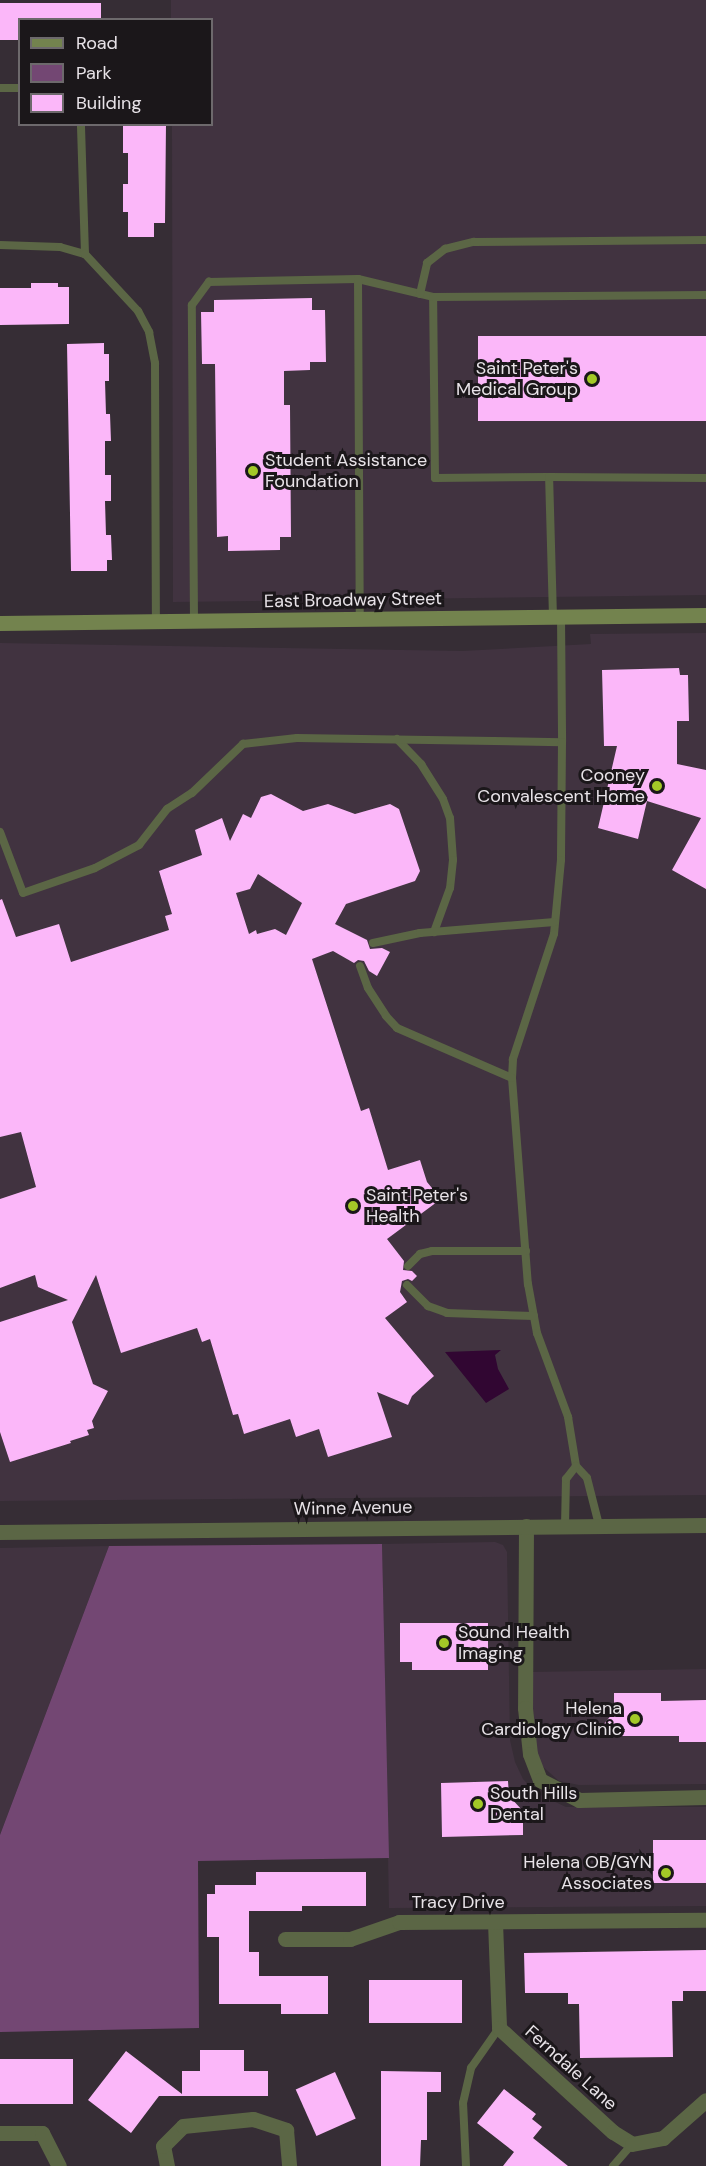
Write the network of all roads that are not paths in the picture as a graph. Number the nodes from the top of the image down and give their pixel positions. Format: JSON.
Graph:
{"nodes":[{"id":1,"x":0,"y":88,"type":"edge"},
{"id":2,"x":18,"y":88,"type":"edge"},
{"id":3,"x":81,"y":126,"type":"edge"},
{"id":4,"x":706,"y":240,"type":"edge"},
{"id":5,"x":0,"y":245,"type":"edge"},
{"id":6,"x":85,"y":254,"type":"junction"},
{"id":7,"x":358,"y":279,"type":"junction"},
{"id":8,"x":420,"y":294,"type":"junction"},
{"id":9,"x":706,"y":295,"type":"edge"},
{"id":10,"x":433,"y":297,"type":"junction"},
{"id":11,"x":549,"y":477,"type":"junction"},
{"id":12,"x":706,"y":478,"type":"edge"},
{"id":13,"x":706,"y":615,"type":"edge"},
{"id":14,"x":557,"y":617,"type":"junction"},
{"id":15,"x":360,"y":619,"type":"junction"},
{"id":16,"x":194,"y":621,"type":"junction"},
{"id":17,"x":156,"y":622,"type":"junction"},
{"id":18,"x":0,"y":623,"type":"edge"},
{"id":19,"x":397,"y":739,"type":"junction"},
{"id":20,"x":562,"y":742,"type":"junction"},
{"id":21,"x":0,"y":832,"type":"edge"},
{"id":22,"x":555,"y":922,"type":"junction"},
{"id":23,"x":434,"y":932,"type":"junction"},
{"id":24,"x":373,"y":944,"type":"dead end"},
{"id":25,"x":360,"y":966,"type":"dead end"},
{"id":26,"x":512,"y":1078,"type":"junction"},
{"id":27,"x":526,"y":1251,"type":"junction"},
{"id":28,"x":408,"y":1266,"type":"dead end"},
{"id":29,"x":407,"y":1285,"type":"dead end"},
{"id":30,"x":534,"y":1316,"type":"junction"},
{"id":31,"x":576,"y":1466,"type":"junction"},
{"id":32,"x":599,"y":1525,"type":"junction"},
{"id":33,"x":526,"y":1526,"type":"junction"},
{"id":34,"x":565,"y":1526,"type":"junction"},
{"id":35,"x":706,"y":1526,"type":"edge"},
{"id":36,"x":0,"y":1532,"type":"edge"},
{"id":37,"x":706,"y":1797,"type":"edge"},
{"id":38,"x":706,"y":1920,"type":"edge"},
{"id":39,"x":495,"y":1922,"type":"junction"},
{"id":40,"x":285,"y":1939,"type":"dead end"},
{"id":41,"x":499,"y":2028,"type":"junction"},
{"id":42,"x":706,"y":2100,"type":"edge"},
{"id":43,"x":0,"y":2133,"type":"edge"},
{"id":44,"x":633,"y":2144,"type":"junction"},
{"id":45,"x":59,"y":2166,"type":"edge"},
{"id":46,"x":167,"y":2166,"type":"edge"},
{"id":47,"x":289,"y":2166,"type":"edge"},
{"id":48,"x":466,"y":2166,"type":"edge"},
{"id":49,"x":613,"y":2166,"type":"edge"}],
"edges":[{"from":1,"to":2,"type":"lane"},
{"from":3,"to":6,"type":"lane"},
{"from":4,"to":8,"type":"lane"},
{"from":5,"to":6,"type":"lane"},
{"from":6,"to":17,"type":"lane"},
{"from":7,"to":8,"type":"lane"},
{"from":7,"to":15,"type":"lane"},
{"from":7,"to":16,"type":"lane"},
{"from":8,"to":10,"type":"lane"},
{"from":9,"to":10,"type":"lane"},
{"from":10,"to":11,"type":"lane"},
{"from":11,"to":12,"type":"lane"},
{"from":11,"to":14,"type":"lane"},
{"from":13,"to":14,"type":"street","name":"East Broadway Street"},
{"from":14,"to":15,"type":"street","name":"East Broadway Street"},
{"from":14,"to":20,"type":"lane"},
{"from":15,"to":16,"type":"street","name":"East Broadway Street"},
{"from":16,"to":17,"type":"street","name":"East Broadway Street"},
{"from":17,"to":18,"type":"street","name":"East Broadway Street"},
{"from":19,"to":20,"type":"lane"},
{"from":19,"to":21,"type":"lane"},
{"from":19,"to":23,"type":"lane"},
{"from":20,"to":22,"type":"lane"},
{"from":22,"to":23,"type":"lane"},
{"from":22,"to":26,"type":"lane"},
{"from":23,"to":24,"type":"lane"},
{"from":25,"to":26,"type":"lane"},
{"from":26,"to":27,"type":"lane"},
{"from":27,"to":28,"type":"lane"},
{"from":27,"to":30,"type":"lane"},
{"from":29,"to":30,"type":"lane"},
{"from":30,"to":31,"type":"lane"},
{"from":31,"to":32,"type":"lane"},
{"from":31,"to":34,"type":"lane"},
{"from":32,"to":34,"type":"street","name":"Winne Avenue"},
{"from":32,"to":35,"type":"street","name":"Winne Avenue"},
{"from":33,"to":34,"type":"street","name":"Winne Avenue"},
{"from":33,"to":36,"type":"street","name":"Winne Avenue"},
{"from":33,"to":37,"type":"street"},
{"from":38,"to":39,"type":"street","name":"Tracy Drive"},
{"from":39,"to":40,"type":"street","name":"Tracy Drive"},
{"from":39,"to":41,"type":"street","name":"Ferndale Lane"},
{"from":41,"to":44,"type":"street","name":"Ferndale Lane"},
{"from":41,"to":48,"type":"lane"},
{"from":42,"to":44,"type":"street"},
{"from":43,"to":45,"type":"street"},
{"from":44,"to":49,"type":"lane"},
{"from":46,"to":47,"type":"street"}]}
